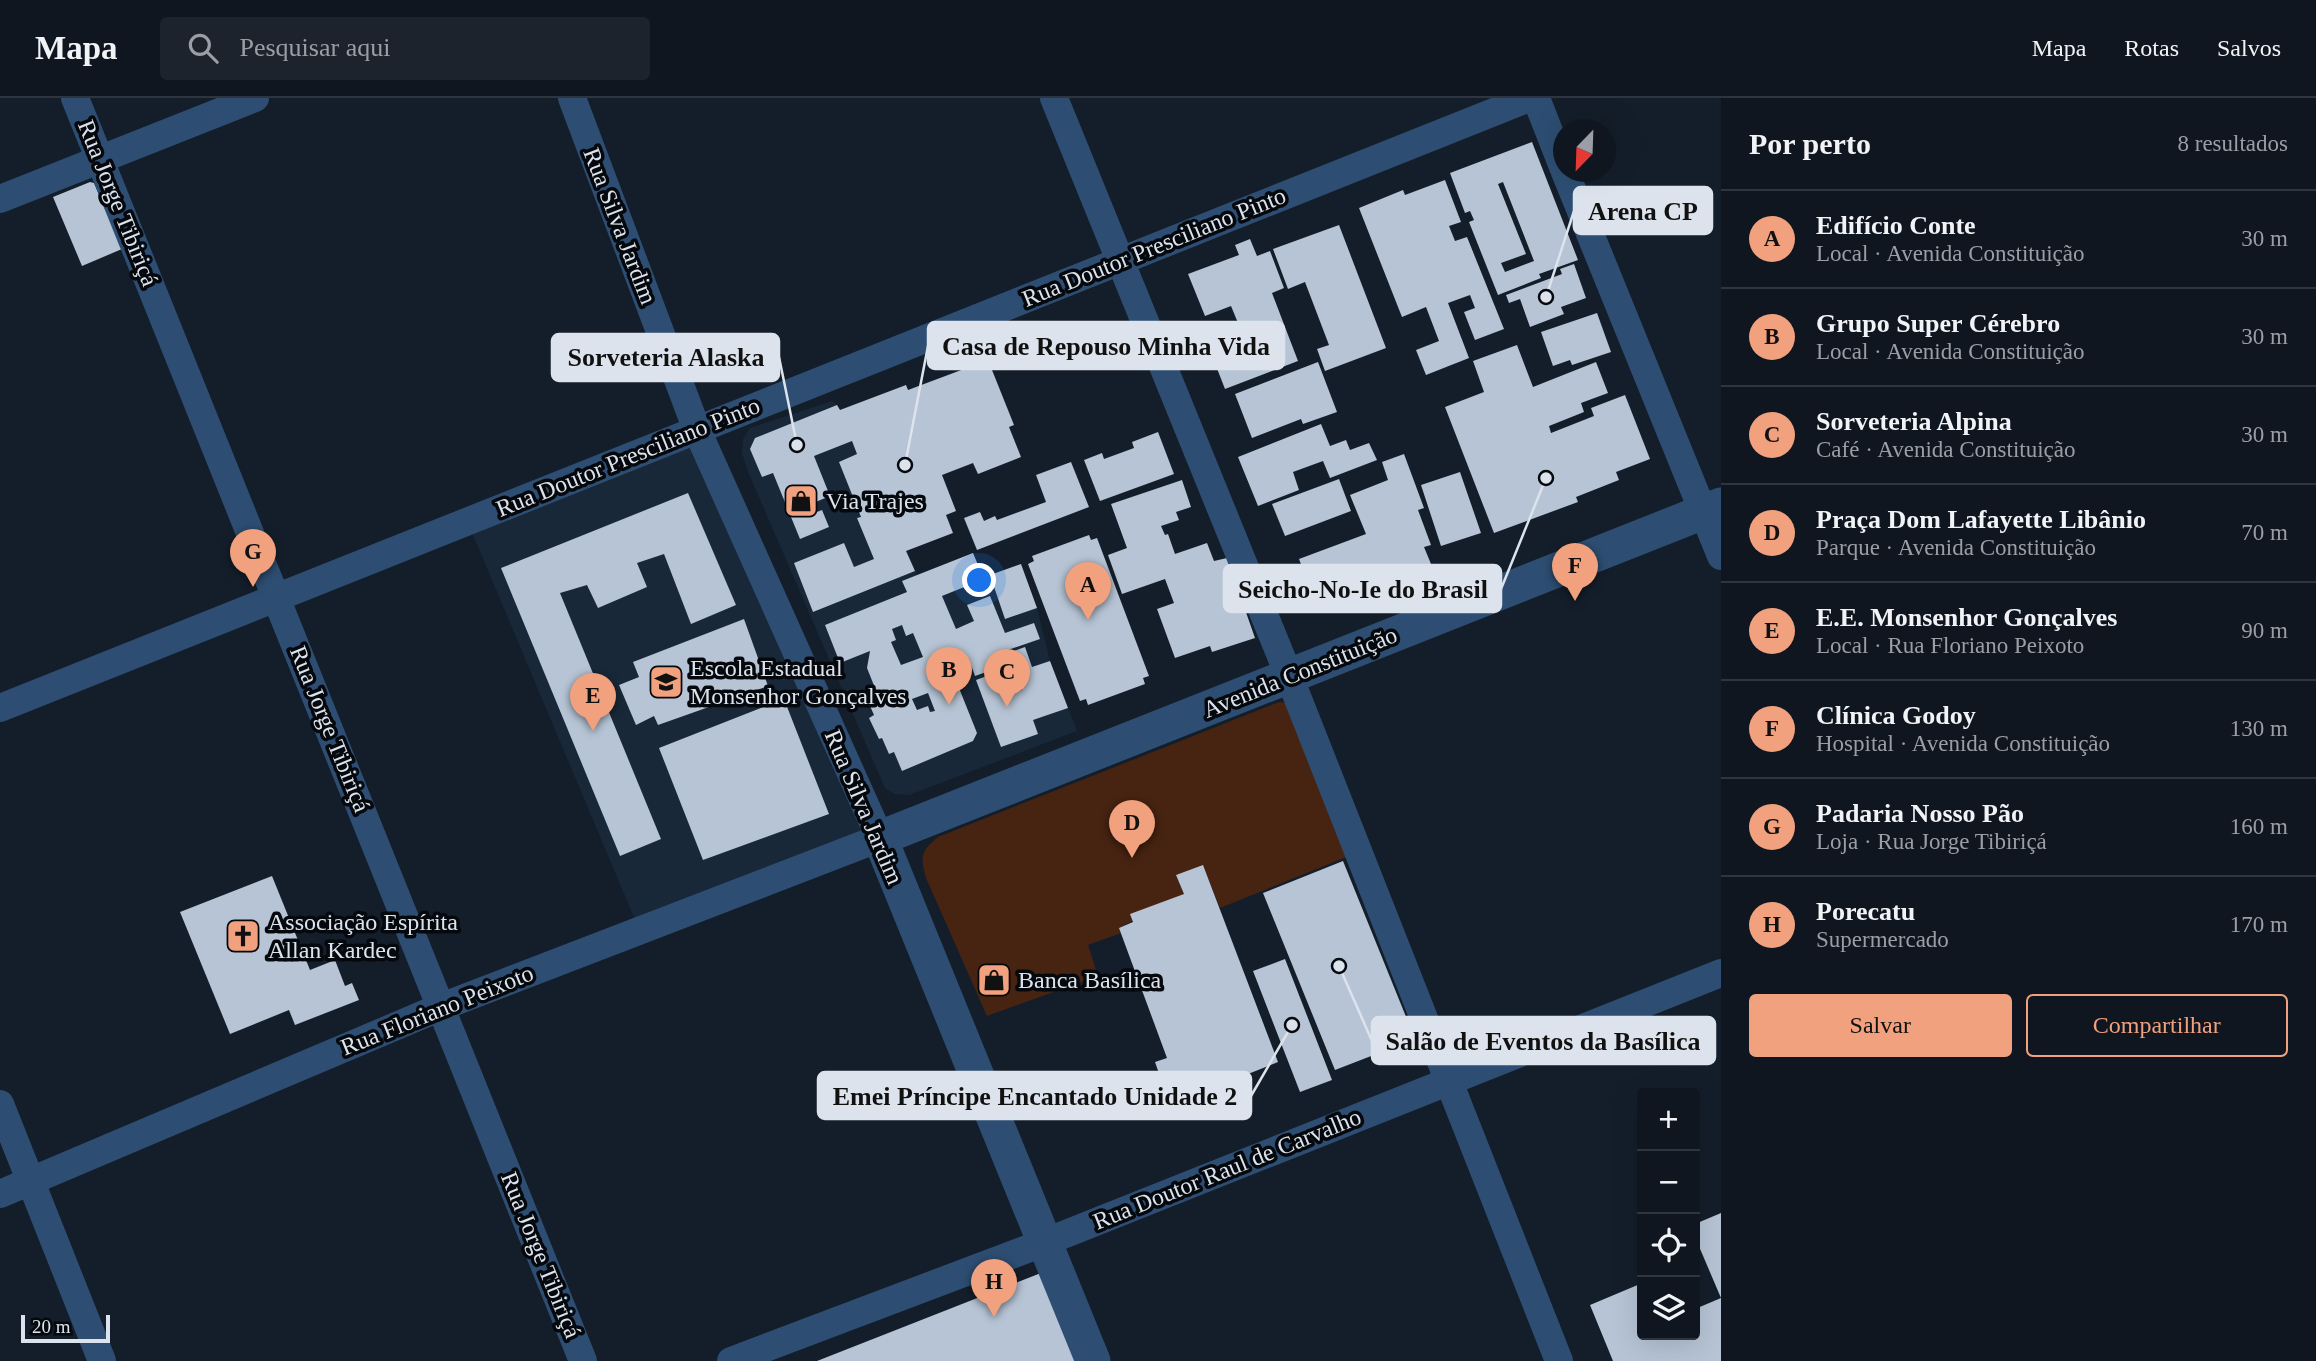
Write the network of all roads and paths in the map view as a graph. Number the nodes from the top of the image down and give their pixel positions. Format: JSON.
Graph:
{"nodes":[{"id":1,"x":75,"y":98,"type":"edge"},
{"id":2,"x":255,"y":98,"type":"edge"},
{"id":3,"x":572,"y":98,"type":"edge"},
{"id":4,"x":1054,"y":98,"type":"edge"},
{"id":5,"x":1529,"y":98,"type":"edge"},
{"id":6,"x":1536,"y":98,"type":"edge"},
{"id":7,"x":1553,"y":141,"type":"edge"},
{"id":8,"x":101,"y":159,"type":"junction"},
{"id":9,"x":1570,"y":182,"type":"edge"},
{"id":10,"x":0,"y":199,"type":"edge"},
{"id":11,"x":1119,"y":262,"type":"junction"},
{"id":12,"x":696,"y":430,"type":"junction"},
{"id":13,"x":1712,"y":509,"type":"edge"},
{"id":14,"x":1721,"y":556,"type":"edge"},
{"id":15,"x":277,"y":598,"type":"junction"},
{"id":16,"x":1289,"y":676,"type":"junction"},
{"id":17,"x":0,"y":708,"type":"edge"},
{"id":18,"x":880,"y":838,"type":"junction"},
{"id":19,"x":1721,"y":973,"type":"edge"},
{"id":20,"x":441,"y":1006,"type":"junction"},
{"id":21,"x":1449,"y":1080,"type":"junction"},
{"id":22,"x":0,"y":1104,"type":"edge"},
{"id":23,"x":30,"y":1182,"type":"junction"},
{"id":24,"x":0,"y":1194,"type":"edge"},
{"id":25,"x":1043,"y":1242,"type":"junction"},
{"id":26,"x":102,"y":1361,"type":"edge"},
{"id":27,"x":583,"y":1361,"type":"edge"},
{"id":28,"x":730,"y":1361,"type":"edge"},
{"id":29,"x":1093,"y":1361,"type":"edge"},
{"id":30,"x":1559,"y":1361,"type":"edge"}],
"edges":[{"from":1,"to":8,"type":"street","name":"Rua Jorge Tibiriçá"},
{"from":2,"to":8,"type":"street"},
{"from":3,"to":12,"type":"street","name":"Rua Silva Jardim"},
{"from":4,"to":11,"type":"street"},
{"from":5,"to":11,"type":"street","name":"Rua Doutor Presciliano Pinto"},
{"from":6,"to":7,"type":"street"},
{"from":8,"to":10,"type":"street"},
{"from":8,"to":15,"type":"street","name":"Rua Jorge Tibiriçá"},
{"from":9,"to":13,"type":"street"},
{"from":11,"to":12,"type":"street","name":"Rua Doutor Presciliano Pinto"},
{"from":11,"to":16,"type":"street"},
{"from":12,"to":15,"type":"street","name":"Rua Doutor Presciliano Pinto"},
{"from":12,"to":18,"type":"street","name":"Rua Silva Jardim"},
{"from":13,"to":14,"type":"street"},
{"from":13,"to":16,"type":"street","name":"Avenida Constituição"},
{"from":15,"to":17,"type":"street","name":"Rua Doutor Presciliano Pinto"},
{"from":15,"to":20,"type":"street","name":"Rua Jorge Tibiriçá"},
{"from":16,"to":18,"type":"street","name":"Avenida Constituição"},
{"from":16,"to":21,"type":"street"},
{"from":18,"to":20,"type":"street","name":"Rua Floriano Peixoto"},
{"from":18,"to":25,"type":"street","name":"Rua Silva Jardim"},
{"from":19,"to":21,"type":"street","name":"Rua Doutor Raul de Carvalho"},
{"from":20,"to":23,"type":"street","name":"Rua Floriano Peixoto"},
{"from":20,"to":27,"type":"street","name":"Rua Jorge Tibiriçá"},
{"from":21,"to":25,"type":"street","name":"Rua Doutor Raul de Carvalho"},
{"from":21,"to":30,"type":"street"},
{"from":22,"to":23,"type":"street"},
{"from":23,"to":24,"type":"street","name":"Rua Floriano Peixoto"},
{"from":23,"to":26,"type":"street"},
{"from":25,"to":28,"type":"street","name":"Rua Doutor Raul de Carvalho"},
{"from":25,"to":29,"type":"street","name":"Rua Silva Jardim"}]}
